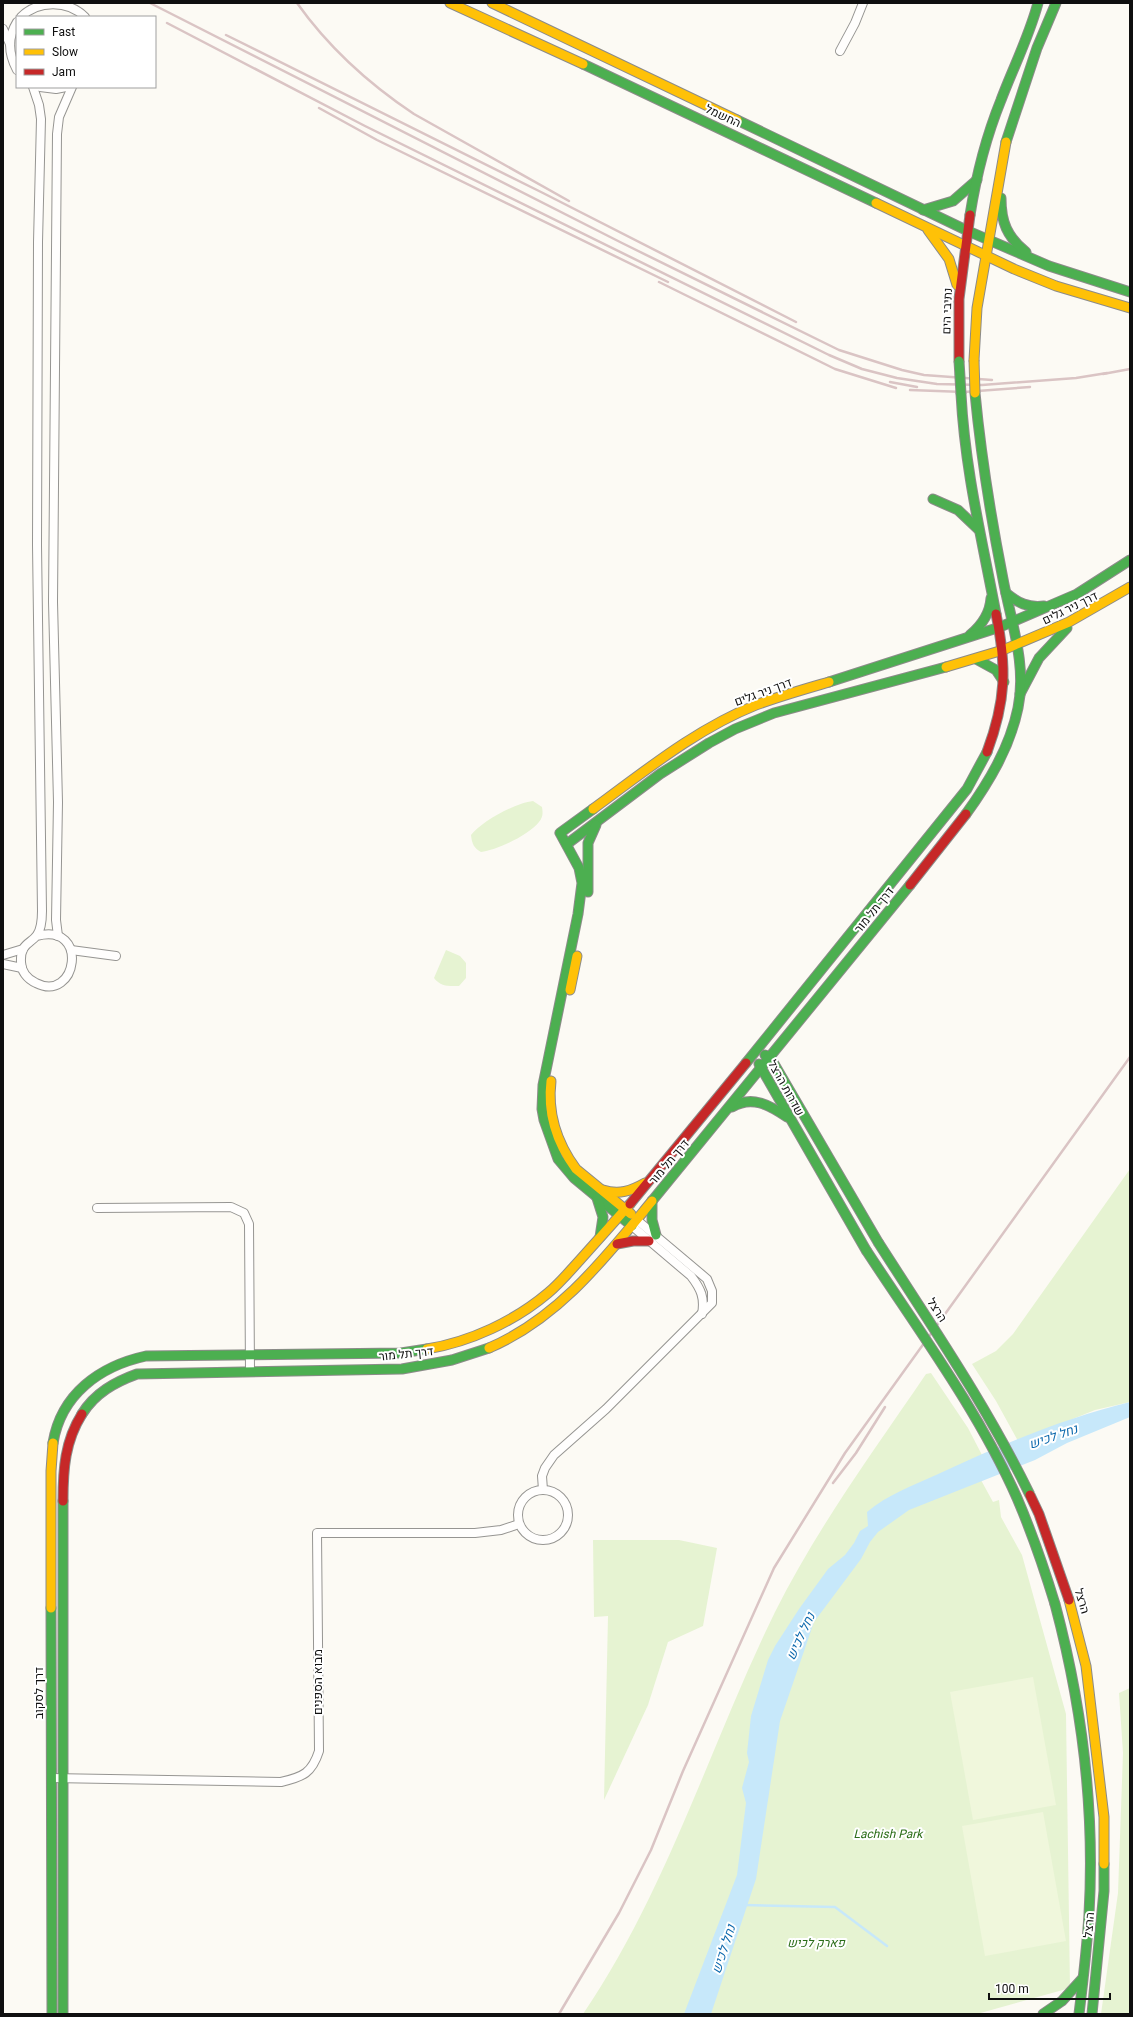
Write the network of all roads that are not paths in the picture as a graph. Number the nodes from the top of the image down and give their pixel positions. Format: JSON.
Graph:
{"nodes":[{"id":1,"x":450,"y":3,"type":"edge"},
{"id":2,"x":492,"y":3,"type":"edge"},
{"id":3,"x":863,"y":3,"type":"edge"},
{"id":4,"x":1038,"y":3,"type":"edge"},
{"id":5,"x":1056,"y":3,"type":"edge"},
{"id":6,"x":40,"y":4,"type":"edge"},
{"id":7,"x":22,"y":16,"type":"edge"},
{"id":8,"x":84,"y":16,"type":"edge"},
{"id":9,"x":16,"y":24,"type":"edge"},
{"id":10,"x":3,"y":29,"type":"edge"},
{"id":11,"x":10,"y":45,"type":"junction"},
{"id":12,"x":840,"y":51,"type":"dead end"},
{"id":13,"x":16,"y":68,"type":"edge"},
{"id":14,"x":33,"y":88,"type":"edge"},
{"id":15,"x":48,"y":88,"type":"edge"},
{"id":16,"x":61,"y":88,"type":"edge"},
{"id":17,"x":72,"y":88,"type":"edge"},
{"id":18,"x":1001,"y":172,"type":"junction"},
{"id":19,"x":978,"y":179,"type":"junction"},
{"id":20,"x":923,"y":210,"type":"junction"},
{"id":21,"x":925,"y":227,"type":"junction"},
{"id":22,"x":968,"y":231,"type":"junction"},
{"id":23,"x":989,"y":240,"type":"junction"},
{"id":24,"x":965,"y":246,"type":"junction"},
{"id":25,"x":985,"y":255,"type":"junction"},
{"id":26,"x":1041,"y":262,"type":"junction"},
{"id":27,"x":959,"y":291,"type":"junction"},
{"id":28,"x":1130,"y":292,"type":"edge"},
{"id":29,"x":1130,"y":308,"type":"edge"},
{"id":30,"x":933,"y":499,"type":"dead end"},
{"id":31,"x":978,"y":530,"type":"junction"},
{"id":32,"x":1130,"y":560,"type":"edge"},
{"id":33,"x":1130,"y":587,"type":"edge"},
{"id":34,"x":991,"y":588,"type":"junction"},
{"id":35,"x":1006,"y":593,"type":"junction"},
{"id":36,"x":1056,"y":602,"type":"junction"},
{"id":37,"x":1076,"y":620,"type":"junction"},
{"id":38,"x":1014,"y":622,"type":"junction"},
{"id":39,"x":1000,"y":627,"type":"junction"},
{"id":40,"x":965,"y":639,"type":"junction"},
{"id":41,"x":1018,"y":645,"type":"junction"},
{"id":42,"x":1003,"y":650,"type":"junction"},
{"id":43,"x":976,"y":659,"type":"junction"},
{"id":44,"x":1004,"y":682,"type":"junction"},
{"id":45,"x":1020,"y":694,"type":"junction"},
{"id":46,"x":597,"y":823,"type":"junction"},
{"id":47,"x":564,"y":831,"type":"junction"},
{"id":48,"x":575,"y":839,"type":"junction"},
{"id":49,"x":567,"y":844,"type":"junction"},
{"id":50,"x":588,"y":866,"type":"junction"},
{"id":51,"x":37,"y":936,"type":"junction"},
{"id":52,"x":58,"y":936,"type":"junction"},
{"id":53,"x":23,"y":949,"type":"junction"},
{"id":54,"x":71,"y":950,"type":"junction"},
{"id":55,"x":3,"y":955,"type":"edge"},
{"id":56,"x":116,"y":956,"type":"dead end"},
{"id":57,"x":3,"y":964,"type":"edge"},
{"id":58,"x":22,"y":968,"type":"junction"},
{"id":59,"x":755,"y":1052,"type":"junction"},
{"id":60,"x":770,"y":1057,"type":"junction"},
{"id":61,"x":760,"y":1070,"type":"junction"},
{"id":62,"x":726,"y":1111,"type":"junction"},
{"id":63,"x":788,"y":1117,"type":"junction"},
{"id":64,"x":649,"y":1180,"type":"junction"},
{"id":65,"x":598,"y":1193,"type":"junction"},
{"id":66,"x":652,"y":1201,"type":"junction"},
{"id":67,"x":96,"y":1208,"type":"dead end"},
{"id":68,"x":622,"y":1213,"type":"junction"},
{"id":69,"x":634,"y":1223,"type":"junction"},
{"id":70,"x":653,"y":1238,"type":"junction"},
{"id":71,"x":599,"y":1239,"type":"junction"},
{"id":72,"x":878,"y":1242,"type":"joint"},
{"id":73,"x":616,"y":1244,"type":"junction"},
{"id":74,"x":866,"y":1250,"type":"joint"},
{"id":75,"x":249,"y":1356,"type":"junction"},
{"id":76,"x":250,"y":1372,"type":"junction"},
{"id":77,"x":87,"y":1381,"type":"joint"},
{"id":78,"x":98,"y":1393,"type":"joint"},
{"id":79,"x":543,"y":1490,"type":"junction"},
{"id":80,"x":519,"y":1524,"type":"junction"},
{"id":81,"x":52,"y":1778,"type":"junction"},
{"id":82,"x":63,"y":1778,"type":"junction"},
{"id":83,"x":1082,"y":1979,"type":"junction"},
{"id":84,"x":52,"y":2014,"type":"edge"},
{"id":85,"x":63,"y":2014,"type":"edge"},
{"id":86,"x":1043,"y":2014,"type":"edge"},
{"id":87,"x":1079,"y":2014,"type":"edge"},
{"id":88,"x":1092,"y":2014,"type":"edge"}],
"edges":[{"from":1,"to":21,"type":"main road","name":"החשמל"},
{"from":2,"to":20,"type":"main road","name":"החשמל"},
{"from":3,"to":12,"type":"street"},
{"from":4,"to":19,"type":"main road","name":"נתיבי הים"},
{"from":5,"to":18,"type":"main road"},
{"from":6,"to":7,"type":"street"},
{"from":6,"to":8,"type":"street"},
{"from":9,"to":11,"type":"street"},
{"from":10,"to":11,"type":"street"},
{"from":11,"to":13,"type":"street"},
{"from":14,"to":51,"type":"street"},
{"from":15,"to":16,"type":"street"},
{"from":17,"to":52,"type":"street"},
{"from":18,"to":23,"type":"main road"},
{"from":18,"to":26,"type":"main road"},
{"from":19,"to":20,"type":"main road"},
{"from":19,"to":22,"type":"main road","name":"נתיבי הים"},
{"from":20,"to":22,"type":"main road","name":"החשמל"},
{"from":21,"to":24,"type":"main road","name":"החשמל"},
{"from":21,"to":27,"type":"main road"},
{"from":22,"to":23,"type":"main road","name":"החשמל"},
{"from":22,"to":24,"type":"main road","name":"נתיבי הים"},
{"from":23,"to":25,"type":"main road"},
{"from":23,"to":26,"type":"main road","name":"החשמל"},
{"from":24,"to":25,"type":"main road","name":"החשמל"},
{"from":24,"to":27,"type":"main road","name":"נתיבי הים"},
{"from":25,"to":29,"type":"main road","name":"החשמל"},
{"from":25,"to":35,"type":"main road","bridge":true},
{"from":26,"to":28,"type":"main road"},
{"from":27,"to":31,"type":"main road","name":"נתיבי הים","bridge":true},
{"from":30,"to":31,"type":"main road"},
{"from":31,"to":34,"type":"main road","name":"נתיבי הים"},
{"from":32,"to":36,"type":"main road"},
{"from":33,"to":37,"type":"main road","name":"דרך ניר גלים"},
{"from":34,"to":39,"type":"main road","name":"נתיבי הים"},
{"from":34,"to":40,"type":"main road"},
{"from":35,"to":36,"type":"main road"},
{"from":35,"to":38,"type":"main road"},
{"from":36,"to":38,"type":"main road","name":"דרך ניר גלים"},
{"from":37,"to":41,"type":"main road","name":"דרך ניר גלים"},
{"from":37,"to":45,"type":"main road"},
{"from":38,"to":39,"type":"main road","name":"דרך ניר גלים"},
{"from":38,"to":41,"type":"main road","name":"דרך תל מור"},
{"from":39,"to":40,"type":"main road","name":"דרך ניר גלים"},
{"from":39,"to":42,"type":"main road","name":"דרך תל מור"},
{"from":40,"to":47,"type":"main road","name":"דרך ניר גלים"},
{"from":41,"to":42,"type":"main road","name":"דרך ניר גלים"},
{"from":41,"to":45,"type":"main road","name":"דרך תל מור"},
{"from":42,"to":43,"type":"main road","name":"דרך ניר גלים"},
{"from":42,"to":44,"type":"main road","name":"דרך תל מור"},
{"from":43,"to":44,"type":"main road"},
{"from":43,"to":46,"type":"main road","name":"דרך ניר גלים"},
{"from":44,"to":59,"type":"main road","name":"דרך תל מור"},
{"from":45,"to":60,"type":"main road","name":"דרך תל מור"},
{"from":46,"to":48,"type":"main road","name":"דרך ניר גלים"},
{"from":46,"to":50,"type":"main road"},
{"from":47,"to":48,"type":"main road"},
{"from":47,"to":49,"type":"main road"},
{"from":48,"to":49,"type":"main road","name":"דרך ניר גלים"},
{"from":48,"to":50,"type":"main road"},
{"from":49,"to":65,"type":"main road"},
{"from":50,"to":65,"type":"main road"},
{"from":51,"to":52,"type":"street"},
{"from":51,"to":53,"type":"street"},
{"from":52,"to":54,"type":"street"},
{"from":53,"to":55,"type":"street"},
{"from":53,"to":58,"type":"street"},
{"from":54,"to":56,"type":"street"},
{"from":54,"to":58,"type":"street"},
{"from":57,"to":58,"type":"street"},
{"from":59,"to":60,"type":"main road","name":"שדרות הרצל"},
{"from":59,"to":61,"type":"main road","name":"שדרות הרצל"},
{"from":59,"to":64,"type":"main road","name":"דרך תל מור"},
{"from":60,"to":61,"type":"main road","name":"דרך תל מור"},
{"from":60,"to":72,"type":"main road","name":"שדרות הרצל"},
{"from":61,"to":62,"type":"main road","name":"דרך תל מור"},
{"from":61,"to":63,"type":"main road","name":"שדרות הרצל"},
{"from":62,"to":63,"type":"main road"},
{"from":62,"to":66,"type":"main road","name":"דרך תל מור"},
{"from":63,"to":74,"type":"main road","name":"שדרות הרצל"},
{"from":64,"to":65,"type":"main road"},
{"from":64,"to":68,"type":"main road","name":"דרך תל מור"},
{"from":65,"to":68,"type":"main road"},
{"from":65,"to":71,"type":"main road"},
{"from":66,"to":69,"type":"main road","name":"דרך תל מור"},
{"from":66,"to":70,"type":"main road"},
{"from":67,"to":75,"type":"street"},
{"from":68,"to":69,"type":"main road"},
{"from":68,"to":71,"type":"main road","name":"דרך תל מור"},
{"from":69,"to":70,"type":"street"},
{"from":69,"to":73,"type":"main road","name":"דרך תל מור"},
{"from":70,"to":73,"type":"main road"},
{"from":70,"to":79,"type":"street"},
{"from":71,"to":75,"type":"main road","name":"דרך תל מור"},
{"from":72,"to":88,"type":"main road","name":"הרצל","bridge":true},
{"from":73,"to":76,"type":"main road","name":"דרך תל מור"},
{"from":74,"to":83,"type":"main road","name":"הרצל","bridge":true},
{"from":75,"to":76,"type":"street"},
{"from":75,"to":77,"type":"main road","name":"דרך תל מור"},
{"from":76,"to":78,"type":"main road","name":"דרך תל מור"},
{"from":77,"to":81,"type":"main road","name":"דרך לסקוב"},
{"from":78,"to":82,"type":"main road","name":"דרך לסקוב"},
{"from":79,"to":80,"type":"street"},
{"from":79,"to":80,"type":"street"},
{"from":80,"to":82,"type":"street","name":"מבוא הספנים"},
{"from":81,"to":82,"type":"street","name":"מבוא הספנים"},
{"from":81,"to":84,"type":"main road","name":"דרך לסקוב"},
{"from":82,"to":85,"type":"main road","name":"דרך לסקוב"},
{"from":83,"to":86,"type":"main road"},
{"from":83,"to":87,"type":"main road","name":"הרצל"}]}
